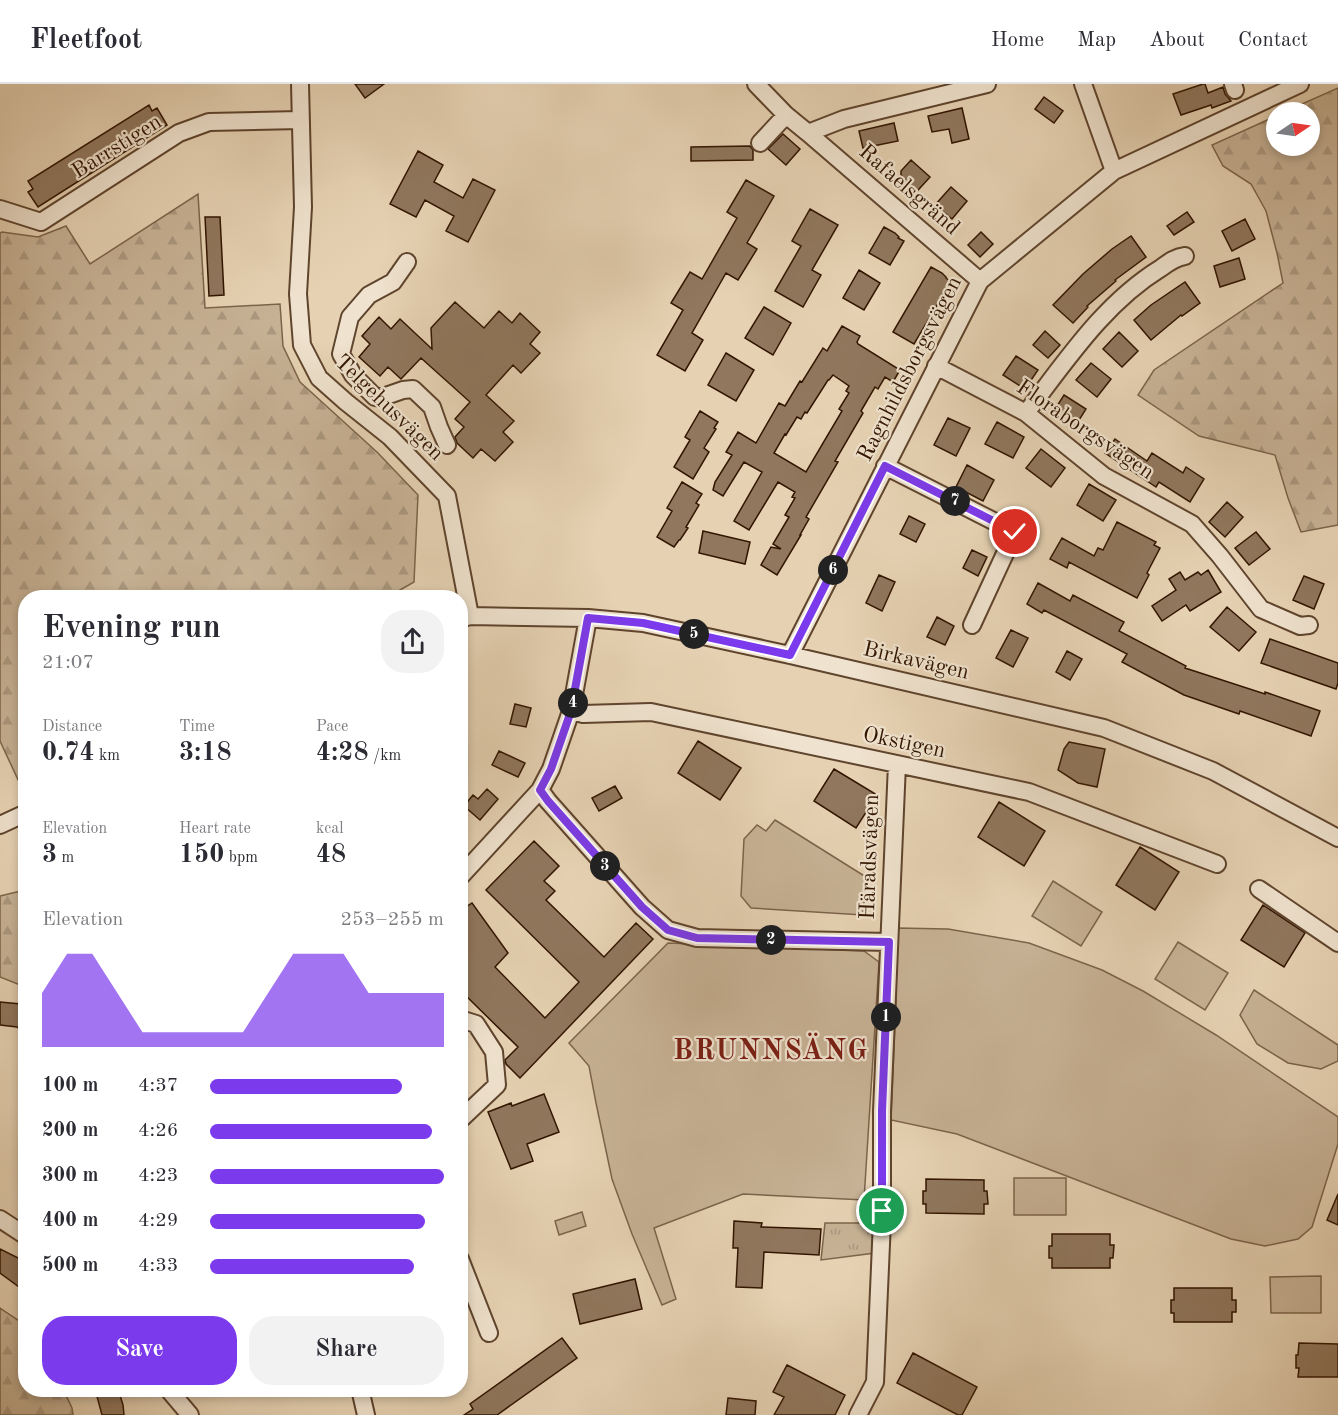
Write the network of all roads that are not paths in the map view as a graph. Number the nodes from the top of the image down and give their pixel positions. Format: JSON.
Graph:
{"nodes":[{"id":1,"x":300,"y":84,"type":"edge"},
{"id":2,"x":756,"y":84,"type":"edge"},
{"id":3,"x":987,"y":84,"type":"edge"},
{"id":4,"x":1083,"y":84,"type":"edge"},
{"id":5,"x":1300,"y":84,"type":"edge"},
{"id":6,"x":786,"y":115,"type":"junction"},
{"id":7,"x":300,"y":120,"type":"junction"},
{"id":8,"x":808,"y":133,"type":"junction"},
{"id":9,"x":760,"y":143,"type":"dead end"},
{"id":10,"x":1114,"y":171,"type":"junction"},
{"id":11,"x":0,"y":209,"type":"edge"},
{"id":12,"x":1185,"y":256,"type":"dead end"},
{"id":13,"x":407,"y":262,"type":"dead end"},
{"id":14,"x":980,"y":281,"type":"junction"},
{"id":15,"x":936,"y":366,"type":"junction"},
{"id":16,"x":1026,"y":413,"type":"junction"},
{"id":17,"x":447,"y":445,"type":"dead end"},
{"id":18,"x":885,"y":466,"type":"junction"},
{"id":19,"x":461,"y":590,"type":"edge"},
{"id":20,"x":468,"y":617,"type":"edge"},
{"id":21,"x":588,"y":618,"type":"junction"},
{"id":22,"x":972,"y":625,"type":"dead end"},
{"id":23,"x":1309,"y":625,"type":"dead end"},
{"id":24,"x":790,"y":655,"type":"junction"},
{"id":25,"x":571,"y":711,"type":"junction"},
{"id":26,"x":897,"y":764,"type":"junction"},
{"id":27,"x":540,"y":790,"type":"junction"},
{"id":28,"x":18,"y":817,"type":"edge"},
{"id":29,"x":0,"y":825,"type":"edge"},
{"id":30,"x":1338,"y":838,"type":"edge"},
{"id":31,"x":1217,"y":864,"type":"dead end"},
{"id":32,"x":468,"y":869,"type":"edge"},
{"id":33,"x":1259,"y":889,"type":"dead end"},
{"id":34,"x":889,"y":942,"type":"junction"},
{"id":35,"x":1338,"y":943,"type":"edge"},
{"id":36,"x":468,"y":1022,"type":"edge"},
{"id":37,"x":468,"y":1112,"type":"edge"},
{"id":38,"x":0,"y":1219,"type":"edge"},
{"id":39,"x":18,"y":1231,"type":"edge"},
{"id":40,"x":468,"y":1280,"type":"edge"},
{"id":41,"x":489,"y":1334,"type":"dead end"},
{"id":42,"x":175,"y":1397,"type":"edge"},
{"id":43,"x":362,"y":1397,"type":"edge"},
{"id":44,"x":190,"y":1415,"type":"edge"},
{"id":45,"x":366,"y":1415,"type":"edge"},
{"id":46,"x":858,"y":1415,"type":"edge"}],
"edges":[{"from":1,"to":7,"type":"street","name":"Telgehusvägen"},
{"from":2,"to":6,"type":"street","name":"Rafaelsgränd"},
{"from":3,"to":8,"type":"street"},
{"from":4,"to":10,"type":"street"},
{"from":5,"to":10,"type":"street","name":"Ragnhildsborgsvägen"},
{"from":6,"to":8,"type":"street","name":"Rafaelsgränd"},
{"from":6,"to":9,"type":"street"},
{"from":7,"to":11,"type":"street","name":"Barrstigen"},
{"from":7,"to":19,"type":"street","name":"Telgehusvägen"},
{"from":8,"to":14,"type":"street","name":"Rafaelsgränd"},
{"from":10,"to":14,"type":"street","name":"Ragnhildsborgsvägen"},
{"from":12,"to":16,"type":"street"},
{"from":13,"to":17,"type":"street"},
{"from":14,"to":15,"type":"street","name":"Ragnhildsborgsvägen"},
{"from":15,"to":16,"type":"street","name":"Floraborgsvägen"},
{"from":15,"to":18,"type":"street","name":"Ragnhildsborgsvägen"},
{"from":16,"to":23,"type":"street","name":"Floraborgsvägen"},
{"from":18,"to":22,"type":"street"},
{"from":18,"to":24,"type":"street","name":"Ragnhildsborgsvägen"},
{"from":20,"to":21,"type":"street","name":"Birkavägen"},
{"from":21,"to":24,"type":"street","name":"Birkavägen"},
{"from":21,"to":25,"type":"street"},
{"from":24,"to":30,"type":"street","name":"Birkavägen"},
{"from":25,"to":26,"type":"street","name":"Okstigen"},
{"from":25,"to":27,"type":"street"},
{"from":26,"to":31,"type":"street","name":"Okstigen"},
{"from":26,"to":34,"type":"street","name":"Häradsvägen"},
{"from":27,"to":32,"type":"street"},
{"from":27,"to":34,"type":"street"},
{"from":28,"to":29,"type":"street"},
{"from":33,"to":35,"type":"street"},
{"from":34,"to":46,"type":"street","name":"Häradsvägen"},
{"from":36,"to":37,"type":"street"},
{"from":38,"to":39,"type":"street"},
{"from":40,"to":41,"type":"street"},
{"from":42,"to":44,"type":"street"},
{"from":43,"to":45,"type":"street"}]}
